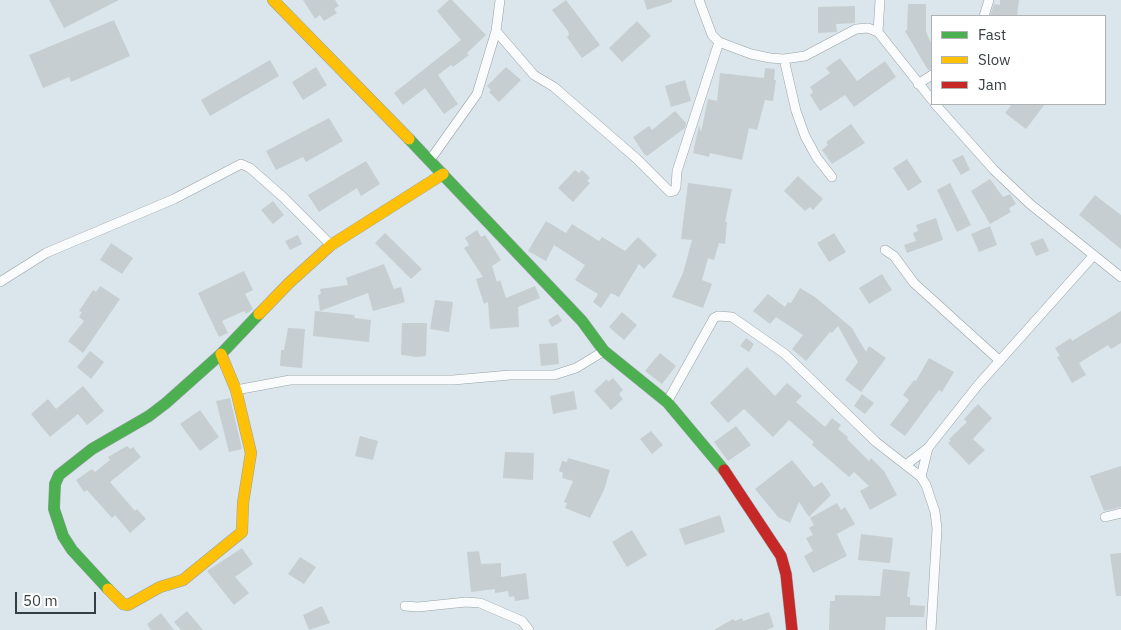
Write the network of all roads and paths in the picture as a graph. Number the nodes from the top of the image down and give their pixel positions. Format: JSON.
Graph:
{"nodes":[{"id":1,"x":273,"y":0,"type":"edge"},
{"id":2,"x":500,"y":0,"type":"edge"},
{"id":3,"x":699,"y":0,"type":"edge"},
{"id":4,"x":880,"y":0,"type":"edge"},
{"id":5,"x":989,"y":0,"type":"edge"},
{"id":6,"x":984,"y":15,"type":"edge"},
{"id":7,"x":496,"y":32,"type":"junction"},
{"id":8,"x":878,"y":32,"type":"junction"},
{"id":9,"x":719,"y":42,"type":"junction"},
{"id":10,"x":784,"y":59,"type":"junction"},
{"id":11,"x":931,"y":76,"type":"edge"},
{"id":12,"x":918,"y":84,"type":"junction"},
{"id":13,"x":931,"y":99,"type":"edge"},
{"id":14,"x":936,"y":105,"type":"edge"},
{"id":15,"x":430,"y":160,"type":"junction"},
{"id":16,"x":443,"y":174,"type":"junction"},
{"id":17,"x":832,"y":177,"type":"dead end"},
{"id":18,"x":331,"y":245,"type":"junction"},
{"id":19,"x":885,"y":250,"type":"dead end"},
{"id":20,"x":1094,"y":255,"type":"junction"},
{"id":21,"x":1121,"y":277,"type":"edge"},
{"id":22,"x":0,"y":282,"type":"edge"},
{"id":23,"x":604,"y":351,"type":"junction"},
{"id":24,"x":221,"y":354,"type":"junction"},
{"id":25,"x":1000,"y":361,"type":"junction"},
{"id":26,"x":236,"y":390,"type":"junction"},
{"id":27,"x":667,"y":402,"type":"junction"},
{"id":28,"x":928,"y":448,"type":"junction"},
{"id":29,"x":907,"y":464,"type":"junction"},
{"id":30,"x":921,"y":477,"type":"junction"},
{"id":31,"x":1121,"y":514,"type":"edge"},
{"id":32,"x":1105,"y":517,"type":"dead end"},
{"id":33,"x":405,"y":606,"type":"dead end"},
{"id":34,"x":529,"y":630,"type":"edge"},
{"id":35,"x":792,"y":630,"type":"edge"},
{"id":36,"x":931,"y":630,"type":"edge"}],
"edges":[{"from":1,"to":15,"type":"street"},
{"from":2,"to":7,"type":"street"},
{"from":3,"to":9,"type":"street"},
{"from":4,"to":8,"type":"street"},
{"from":5,"to":6,"type":"street"},
{"from":7,"to":9,"type":"street"},
{"from":7,"to":15,"type":"street"},
{"from":8,"to":10,"type":"street"},
{"from":8,"to":12,"type":"street"},
{"from":9,"to":10,"type":"street"},
{"from":10,"to":17,"type":"street"},
{"from":11,"to":12,"type":"street"},
{"from":12,"to":13,"type":"street"},
{"from":14,"to":20,"type":"street"},
{"from":15,"to":16,"type":"street"},
{"from":16,"to":18,"type":"street"},
{"from":16,"to":23,"type":"street"},
{"from":18,"to":22,"type":"street"},
{"from":18,"to":24,"type":"street"},
{"from":19,"to":25,"type":"street"},
{"from":20,"to":21,"type":"street"},
{"from":20,"to":25,"type":"street"},
{"from":23,"to":26,"type":"street"},
{"from":23,"to":27,"type":"street"},
{"from":24,"to":26,"type":"street"},
{"from":24,"to":26,"type":"street"},
{"from":25,"to":28,"type":"street"},
{"from":27,"to":29,"type":"street"},
{"from":27,"to":35,"type":"street"},
{"from":28,"to":29,"type":"street"},
{"from":28,"to":30,"type":"street"},
{"from":29,"to":30,"type":"street"},
{"from":30,"to":36,"type":"street"},
{"from":31,"to":32,"type":"street"},
{"from":33,"to":34,"type":"street"}]}
